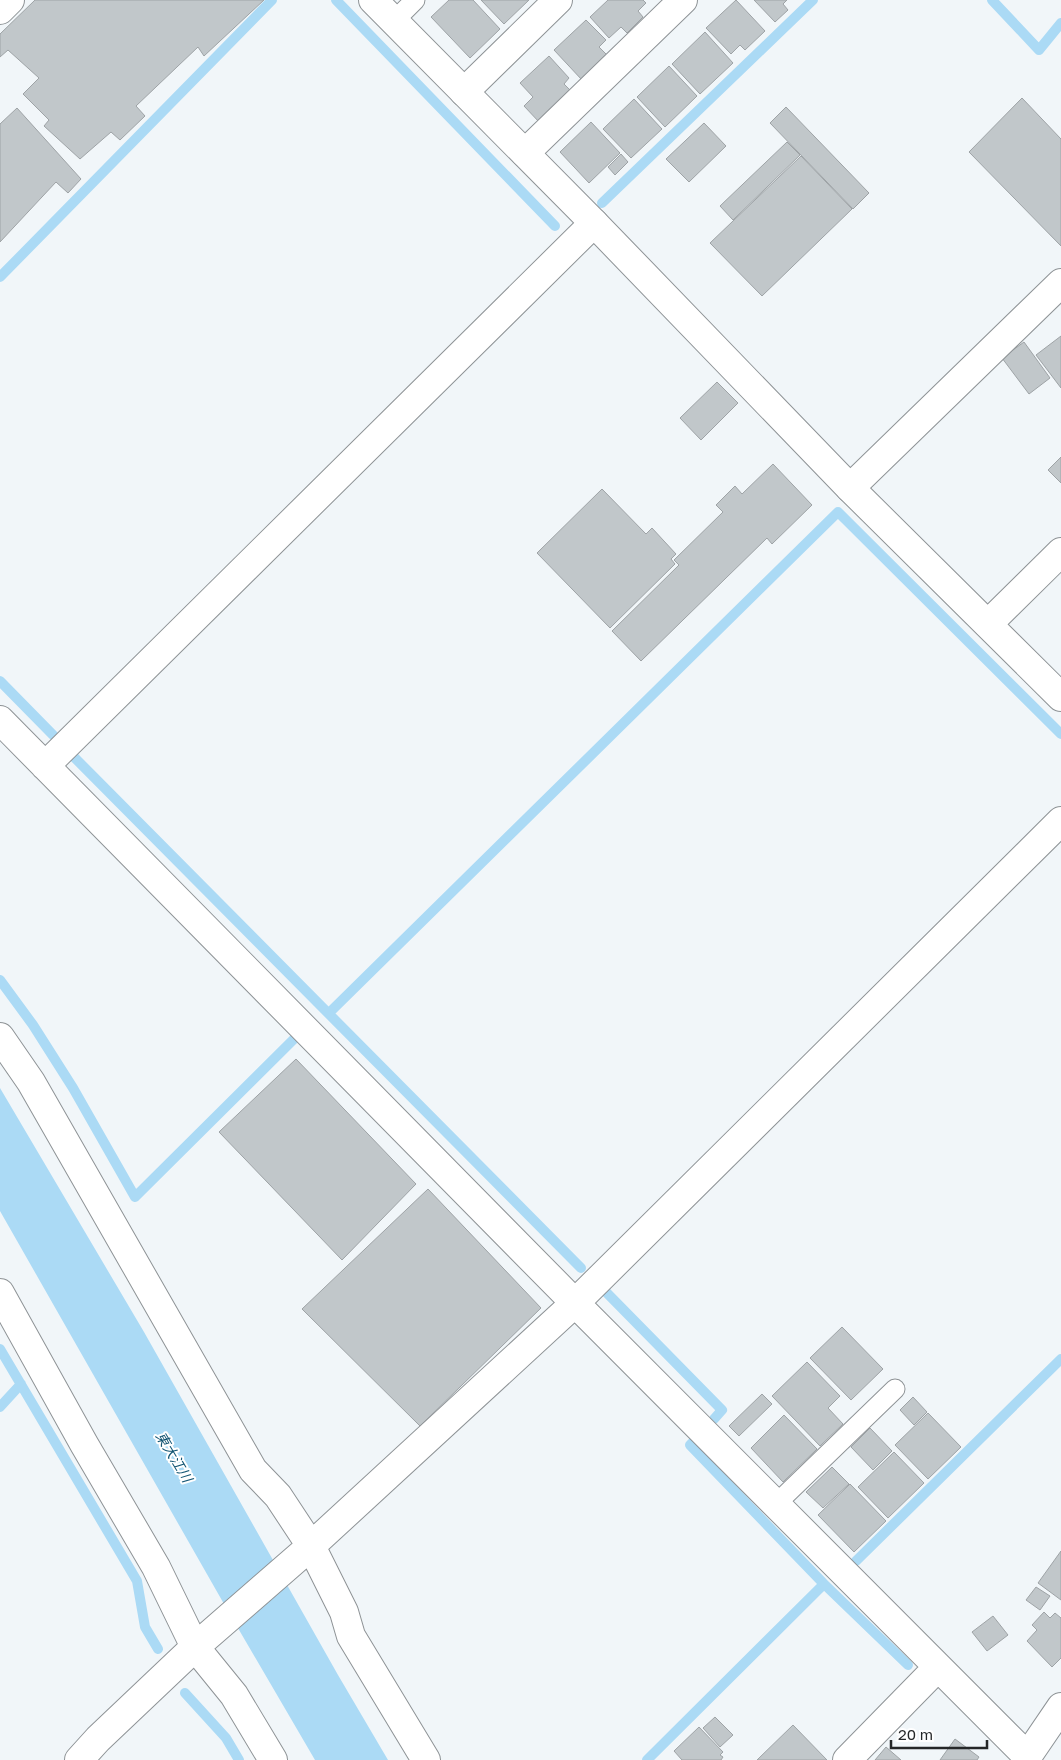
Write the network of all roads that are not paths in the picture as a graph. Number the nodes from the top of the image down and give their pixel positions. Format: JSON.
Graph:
{"nodes":[{"id":1,"x":10,"y":0,"type":"edge"},
{"id":2,"x":373,"y":0,"type":"edge"},
{"id":3,"x":415,"y":0,"type":"edge"},
{"id":4,"x":558,"y":0,"type":"edge"},
{"id":5,"x":683,"y":0,"type":"edge"},
{"id":6,"x":0,"y":10,"type":"edge"},
{"id":7,"x":394,"y":21,"type":"junction"},
{"id":8,"x":464,"y":92,"type":"junction"},
{"id":9,"x":525,"y":153,"type":"junction"},
{"id":10,"x":594,"y":223,"type":"junction"},
{"id":11,"x":1061,"y":283,"type":"edge"},
{"id":12,"x":850,"y":488,"type":"junction"},
{"id":13,"x":1061,"y":552,"type":"edge"},
{"id":14,"x":988,"y":624,"type":"junction"},
{"id":15,"x":1061,"y":697,"type":"edge"},
{"id":16,"x":0,"y":720,"type":"edge"},
{"id":17,"x":45,"y":766,"type":"junction"},
{"id":18,"x":1061,"y":821,"type":"edge"},
{"id":19,"x":0,"y":1037,"type":"edge"},
{"id":20,"x":0,"y":1293,"type":"edge"},
{"id":21,"x":575,"y":1302,"type":"junction"},
{"id":22,"x":895,"y":1389,"type":"dead end"},
{"id":23,"x":776,"y":1504,"type":"junction"},
{"id":24,"x":303,"y":1553,"type":"junction"},
{"id":25,"x":201,"y":1642,"type":"junction"},
{"id":26,"x":938,"y":1667,"type":"junction"},
{"id":27,"x":1061,"y":1707,"type":"edge"},
{"id":28,"x":1033,"y":1756,"type":"edge"},
{"id":29,"x":79,"y":1760,"type":"edge"},
{"id":30,"x":273,"y":1760,"type":"edge"},
{"id":31,"x":426,"y":1760,"type":"edge"},
{"id":32,"x":847,"y":1760,"type":"edge"}],
"edges":[{"from":1,"to":6,"type":"street"},
{"from":2,"to":7,"type":"street"},
{"from":3,"to":7,"type":"lane"},
{"from":4,"to":8,"type":"street"},
{"from":5,"to":9,"type":"street"},
{"from":7,"to":8,"type":"street"},
{"from":8,"to":9,"type":"street"},
{"from":9,"to":10,"type":"street"},
{"from":10,"to":12,"type":"street"},
{"from":10,"to":17,"type":"street"},
{"from":11,"to":12,"type":"street"},
{"from":12,"to":14,"type":"street"},
{"from":13,"to":14,"type":"street"},
{"from":14,"to":15,"type":"street"},
{"from":16,"to":17,"type":"street"},
{"from":17,"to":21,"type":"street"},
{"from":18,"to":21,"type":"street"},
{"from":19,"to":24,"type":"street"},
{"from":20,"to":25,"type":"street"},
{"from":21,"to":23,"type":"street"},
{"from":21,"to":24,"type":"street"},
{"from":22,"to":23,"type":"lane"},
{"from":23,"to":26,"type":"street"},
{"from":24,"to":25,"type":"street"},
{"from":24,"to":31,"type":"street"},
{"from":25,"to":29,"type":"street"},
{"from":25,"to":30,"type":"street"},
{"from":26,"to":28,"type":"street"},
{"from":26,"to":32,"type":"street"},
{"from":27,"to":28,"type":"street"}]}
